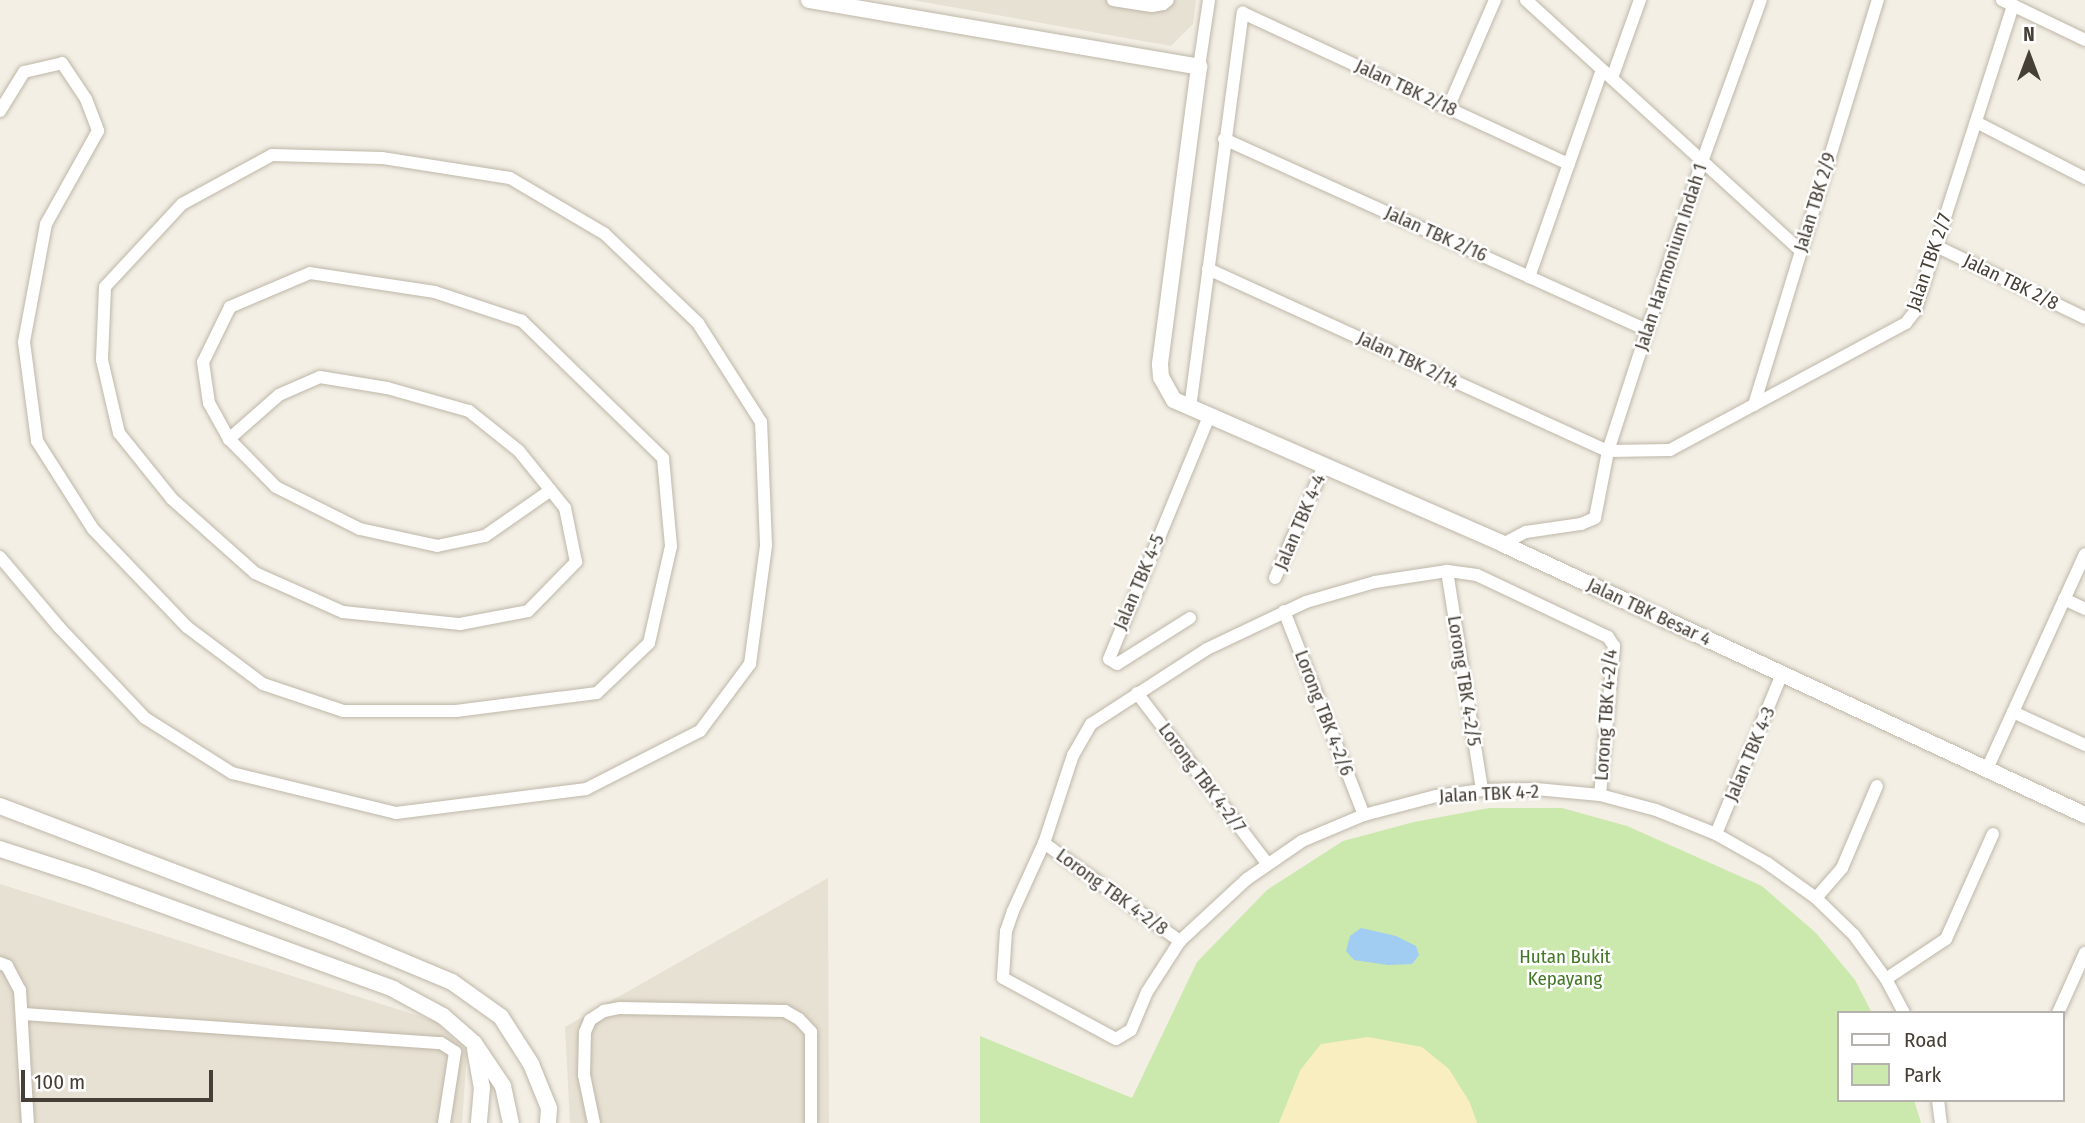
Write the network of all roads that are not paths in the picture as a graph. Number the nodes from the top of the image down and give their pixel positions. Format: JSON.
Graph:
{"nodes":[{"id":1,"x":809,"y":0,"type":"edge"},
{"id":2,"x":1113,"y":0,"type":"edge"},
{"id":3,"x":1209,"y":0,"type":"edge"},
{"id":4,"x":1496,"y":0,"type":"edge"},
{"id":5,"x":1526,"y":0,"type":"edge"},
{"id":6,"x":1640,"y":0,"type":"edge"},
{"id":7,"x":1761,"y":0,"type":"edge"},
{"id":8,"x":1878,"y":0,"type":"edge"},
{"id":9,"x":1165,"y":2,"type":"edge"},
{"id":10,"x":2008,"y":3,"type":"edge"},
{"id":11,"x":2085,"y":40,"type":"edge"},
{"id":12,"x":1199,"y":67,"type":"junction"},
{"id":13,"x":1607,"y":74,"type":"junction"},
{"id":14,"x":1448,"y":108,"type":"junction"},
{"id":15,"x":0,"y":111,"type":"edge"},
{"id":16,"x":1976,"y":122,"type":"junction"},
{"id":17,"x":1224,"y":139,"type":"junction"},
{"id":18,"x":1703,"y":159,"type":"junction"},
{"id":19,"x":1569,"y":164,"type":"junction"},
{"id":20,"x":2085,"y":178,"type":"edge"},
{"id":21,"x":1936,"y":246,"type":"junction"},
{"id":22,"x":1801,"y":251,"type":"junction"},
{"id":23,"x":1208,"y":269,"type":"junction"},
{"id":24,"x":1530,"y":277,"type":"junction"},
{"id":25,"x":2081,"y":317,"type":"edge"},
{"id":26,"x":1647,"y":330,"type":"junction"},
{"id":27,"x":1754,"y":405,"type":"junction"},
{"id":28,"x":1190,"y":408,"type":"junction"},
{"id":29,"x":1209,"y":415,"type":"junction"},
{"id":30,"x":229,"y":439,"type":"junction"},
{"id":31,"x":1608,"y":451,"type":"junction"},
{"id":32,"x":1324,"y":466,"type":"junction"},
{"id":33,"x":551,"y":490,"type":"junction"},
{"id":34,"x":1503,"y":544,"type":"junction"},
{"id":35,"x":2085,"y":554,"type":"edge"},
{"id":36,"x":0,"y":557,"type":"edge"},
{"id":37,"x":1447,"y":571,"type":"junction"},
{"id":38,"x":1275,"y":578,"type":"dead end"},
{"id":39,"x":2064,"y":599,"type":"junction"},
{"id":40,"x":2085,"y":609,"type":"edge"},
{"id":41,"x":1284,"y":611,"type":"junction"},
{"id":42,"x":1191,"y":618,"type":"dead end"},
{"id":43,"x":1782,"y":674,"type":"junction"},
{"id":44,"x":1137,"y":693,"type":"junction"},
{"id":45,"x":2013,"y":712,"type":"junction"},
{"id":46,"x":2085,"y":745,"type":"edge"},
{"id":47,"x":1987,"y":769,"type":"junction"},
{"id":48,"x":1877,"y":786,"type":"dead end"},
{"id":49,"x":1482,"y":790,"type":"junction"},
{"id":50,"x":1600,"y":795,"type":"junction"},
{"id":51,"x":0,"y":806,"type":"edge"},
{"id":52,"x":2085,"y":815,"type":"edge"},
{"id":53,"x":1364,"y":816,"type":"junction"},
{"id":54,"x":1716,"y":834,"type":"junction"},
{"id":55,"x":1993,"y":834,"type":"dead end"},
{"id":56,"x":1044,"y":843,"type":"junction"},
{"id":57,"x":0,"y":849,"type":"edge"},
{"id":58,"x":1267,"y":863,"type":"junction"},
{"id":59,"x":1816,"y":898,"type":"junction"},
{"id":60,"x":1180,"y":941,"type":"junction"},
{"id":61,"x":2085,"y":953,"type":"edge"},
{"id":62,"x":0,"y":962,"type":"edge"},
{"id":63,"x":1886,"y":979,"type":"junction"},
{"id":64,"x":1902,"y":1011,"type":"edge"},
{"id":65,"x":2059,"y":1011,"type":"edge"},
{"id":66,"x":24,"y":1014,"type":"junction"},
{"id":67,"x":474,"y":1043,"type":"junction"},
{"id":68,"x":1938,"y":1102,"type":"edge"},
{"id":69,"x":28,"y":1123,"type":"edge"},
{"id":70,"x":444,"y":1123,"type":"edge"},
{"id":71,"x":479,"y":1123,"type":"edge"},
{"id":72,"x":512,"y":1123,"type":"edge"},
{"id":73,"x":548,"y":1123,"type":"edge"},
{"id":74,"x":594,"y":1123,"type":"edge"},
{"id":75,"x":811,"y":1123,"type":"edge"},
{"id":76,"x":1941,"y":1123,"type":"edge"}],
"edges":[{"from":1,"to":12,"type":"street"},
{"from":2,"to":9,"type":"street"},
{"from":3,"to":12,"type":"street"},
{"from":4,"to":14,"type":"street"},
{"from":5,"to":13,"type":"street"},
{"from":6,"to":13,"type":"street"},
{"from":7,"to":18,"type":"street","name":"Jalan Harmonium Indah 1"},
{"from":8,"to":22,"type":"street","name":"Jalan TBK 2/9"},
{"from":10,"to":11,"type":"street"},
{"from":10,"to":16,"type":"street","name":"Jalan TBK 2/7"},
{"from":12,"to":28,"type":"street"},
{"from":13,"to":18,"type":"street"},
{"from":13,"to":19,"type":"street"},
{"from":14,"to":17,"type":"street","name":"Jalan TBK 2/18"},
{"from":14,"to":19,"type":"street","name":"Jalan TBK 2/18"},
{"from":15,"to":30,"type":"street"},
{"from":16,"to":20,"type":"street"},
{"from":16,"to":21,"type":"street","name":"Jalan TBK 2/7"},
{"from":17,"to":23,"type":"street"},
{"from":17,"to":24,"type":"street","name":"Jalan TBK 2/16"},
{"from":18,"to":22,"type":"street"},
{"from":18,"to":26,"type":"street","name":"Jalan Harmonium Indah 1"},
{"from":19,"to":24,"type":"street"},
{"from":21,"to":25,"type":"street","name":"Jalan TBK 2/8"},
{"from":21,"to":27,"type":"street","name":"Jalan TBK 2/7"},
{"from":22,"to":27,"type":"street","name":"Jalan TBK 2/9"},
{"from":23,"to":28,"type":"street"},
{"from":23,"to":31,"type":"street","name":"Jalan TBK 2/14"},
{"from":24,"to":26,"type":"street","name":"Jalan TBK 2/16"},
{"from":26,"to":31,"type":"street","name":"Jalan Harmonium Indah 1"},
{"from":27,"to":31,"type":"street","name":"Jalan TBK 2/7"},
{"from":28,"to":29,"type":"street","name":"Jalan TBK Besar 4"},
{"from":29,"to":32,"type":"street","name":"Jalan TBK Besar 4"},
{"from":29,"to":42,"type":"street","name":"Jalan TBK 4-5"},
{"from":30,"to":33,"type":"street"},
{"from":30,"to":33,"type":"street"},
{"from":31,"to":34,"type":"street","name":"Jalan Harmonium Indah 1"},
{"from":32,"to":34,"type":"street","name":"Jalan TBK Besar 4"},
{"from":32,"to":38,"type":"street","name":"Jalan TBK 4-4"},
{"from":33,"to":36,"type":"street"},
{"from":34,"to":43,"type":"street","name":"Jalan TBK Besar 4"},
{"from":35,"to":39,"type":"street"},
{"from":37,"to":41,"type":"street"},
{"from":37,"to":49,"type":"street","name":"Lorong TBK 4-2/5"},
{"from":37,"to":50,"type":"street","name":"Lorong TBK 4-2/4"},
{"from":39,"to":40,"type":"street"},
{"from":39,"to":45,"type":"street"},
{"from":41,"to":44,"type":"street"},
{"from":41,"to":53,"type":"street","name":"Lorong TBK 4-2/6"},
{"from":43,"to":47,"type":"street","name":"Jalan TBK Besar 4"},
{"from":43,"to":54,"type":"street","name":"Jalan TBK 4-3"},
{"from":44,"to":56,"type":"street"},
{"from":44,"to":58,"type":"street","name":"Lorong TBK 4-2/7"},
{"from":45,"to":46,"type":"street"},
{"from":45,"to":47,"type":"street"},
{"from":47,"to":52,"type":"street","name":"Jalan TBK Besar 4"},
{"from":48,"to":59,"type":"street"},
{"from":49,"to":50,"type":"street","name":"Jalan TBK 4-2"},
{"from":49,"to":53,"type":"street","name":"Jalan TBK 4-2"},
{"from":50,"to":54,"type":"street","name":"Jalan TBK 4-2"},
{"from":51,"to":73,"type":"street"},
{"from":53,"to":58,"type":"street","name":"Jalan TBK 4-2"},
{"from":54,"to":59,"type":"street","name":"Jalan TBK 4-2"},
{"from":55,"to":63,"type":"street"},
{"from":56,"to":60,"type":"street","name":"Lorong TBK 4-2/8"},
{"from":56,"to":60,"type":"street","name":"Jalan TBK 4-2"},
{"from":57,"to":67,"type":"street"},
{"from":58,"to":60,"type":"street","name":"Jalan TBK 4-2"},
{"from":59,"to":63,"type":"street","name":"Jalan TBK 4-2"},
{"from":61,"to":65,"type":"street"},
{"from":62,"to":66,"type":"street"},
{"from":63,"to":64,"type":"street","name":"Jalan TBK 4-2"},
{"from":66,"to":69,"type":"street"},
{"from":66,"to":70,"type":"street"},
{"from":67,"to":71,"type":"street"},
{"from":67,"to":72,"type":"street"},
{"from":68,"to":76,"type":"street"},
{"from":74,"to":75,"type":"street"}]}
